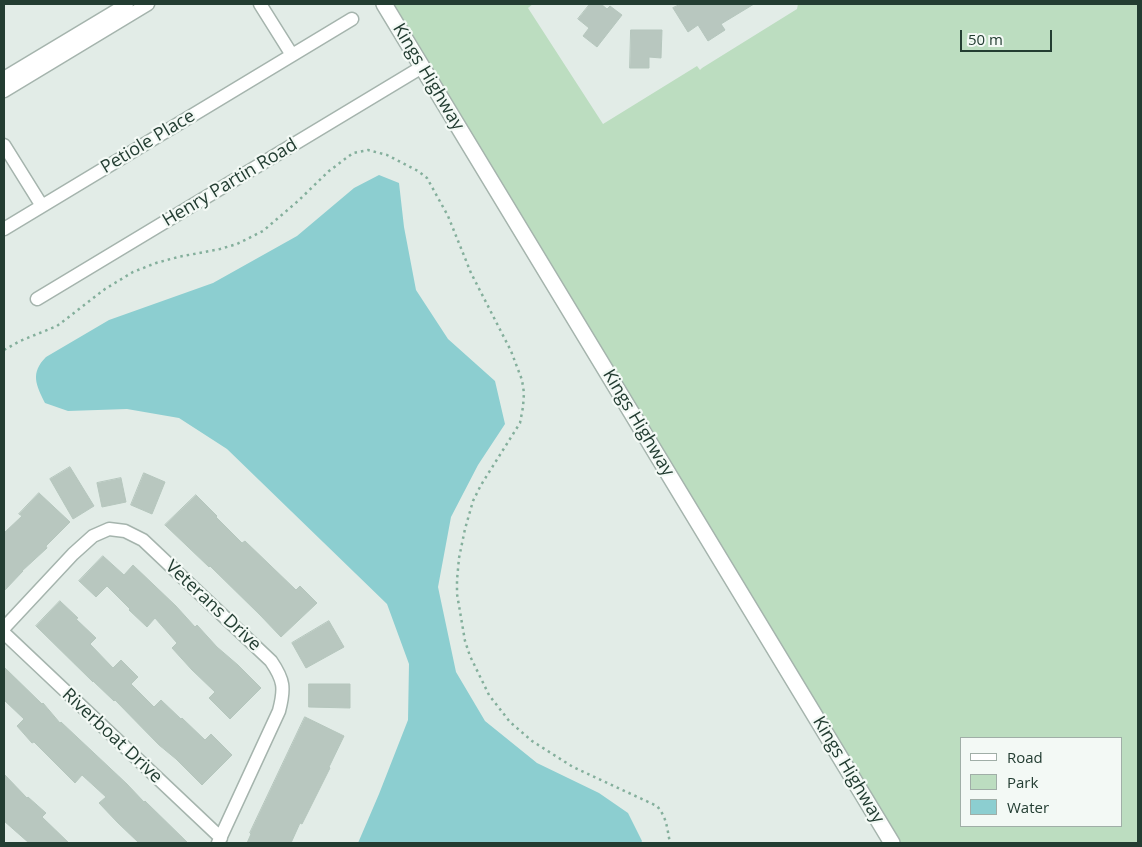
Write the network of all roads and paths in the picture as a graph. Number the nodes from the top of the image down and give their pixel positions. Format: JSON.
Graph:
{"nodes":[{"id":1,"x":127,"y":4,"type":"edge"},
{"id":2,"x":148,"y":4,"type":"edge"},
{"id":3,"x":260,"y":4,"type":"edge"},
{"id":4,"x":384,"y":4,"type":"edge"},
{"id":5,"x":352,"y":19,"type":"dead end"},
{"id":6,"x":292,"y":55,"type":"junction"},
{"id":7,"x":422,"y":67,"type":"junction"},
{"id":8,"x":4,"y":78,"type":"edge"},
{"id":9,"x":4,"y":91,"type":"edge"},
{"id":10,"x":4,"y":145,"type":"edge"},
{"id":11,"x":42,"y":206,"type":"junction"},
{"id":12,"x":4,"y":229,"type":"edge"},
{"id":13,"x":37,"y":299,"type":"dead end"},
{"id":14,"x":4,"y":350,"type":"edge"},
{"id":15,"x":4,"y":628,"type":"edge"},
{"id":16,"x":4,"y":633,"type":"edge"},
{"id":17,"x":220,"y":841,"type":"edge"},
{"id":18,"x":670,"y":843,"type":"edge"},
{"id":19,"x":892,"y":843,"type":"edge"}],
"edges":[{"from":1,"to":8,"type":"street"},
{"from":2,"to":9,"type":"street"},
{"from":3,"to":6,"type":"street"},
{"from":4,"to":7,"type":"street","name":"Kings Highway"},
{"from":5,"to":6,"type":"street","name":"Petiole Place"},
{"from":6,"to":11,"type":"street","name":"Petiole Place"},
{"from":7,"to":13,"type":"street","name":"Henry Partin Road"},
{"from":7,"to":19,"type":"street","name":"Kings Highway"},
{"from":10,"to":11,"type":"street"},
{"from":11,"to":12,"type":"street","name":"Petiole Place"},
{"from":14,"to":18,"type":"path"},
{"from":15,"to":17,"type":"street","name":"Veterans Drive"},
{"from":16,"to":17,"type":"street","name":"Riverboat Drive"}]}
